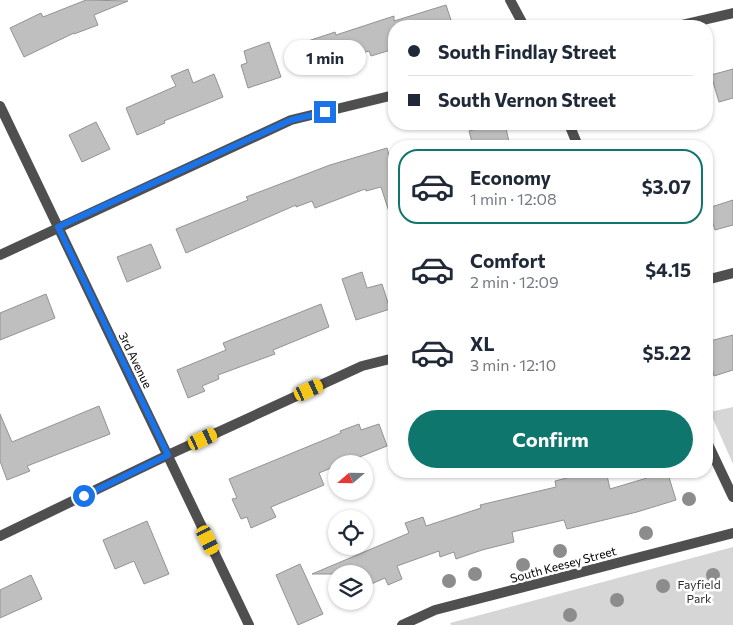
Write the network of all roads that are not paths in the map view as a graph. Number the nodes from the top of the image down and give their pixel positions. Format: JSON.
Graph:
{"nodes":[{"id":1,"x":510,"y":0,"type":"edge"},
{"id":2,"x":733,"y":13,"type":"edge"},
{"id":3,"x":521,"y":20,"type":"edge"},
{"id":4,"x":703,"y":20,"type":"edge"},
{"id":5,"x":388,"y":96,"type":"edge"},
{"id":6,"x":0,"y":106,"type":"edge"},
{"id":7,"x":58,"y":227,"type":"junction"},
{"id":8,"x":0,"y":255,"type":"edge"},
{"id":9,"x":733,"y":273,"type":"edge"},
{"id":10,"x":713,"y":278,"type":"edge"},
{"id":11,"x":388,"y":360,"type":"edge"},
{"id":12,"x":168,"y":455,"type":"junction"},
{"id":13,"x":713,"y":455,"type":"edge"},
{"id":14,"x":733,"y":497,"type":"edge"},
{"id":15,"x":733,"y":533,"type":"edge"},
{"id":16,"x":0,"y":536,"type":"edge"},
{"id":17,"x":249,"y":625,"type":"edge"},
{"id":18,"x":402,"y":625,"type":"edge"}],
"edges":[{"from":1,"to":3,"type":"street"},
{"from":2,"to":4,"type":"street"},
{"from":5,"to":7,"type":"street"},
{"from":6,"to":7,"type":"street","name":"3rd Avenue"},
{"from":7,"to":8,"type":"street"},
{"from":7,"to":12,"type":"street","name":"3rd Avenue"},
{"from":9,"to":10,"type":"street"},
{"from":11,"to":12,"type":"street"},
{"from":12,"to":16,"type":"street"},
{"from":12,"to":17,"type":"street","name":"3rd Avenue"},
{"from":13,"to":14,"type":"street"},
{"from":15,"to":18,"type":"street","name":"South Keesey Street"}]}
